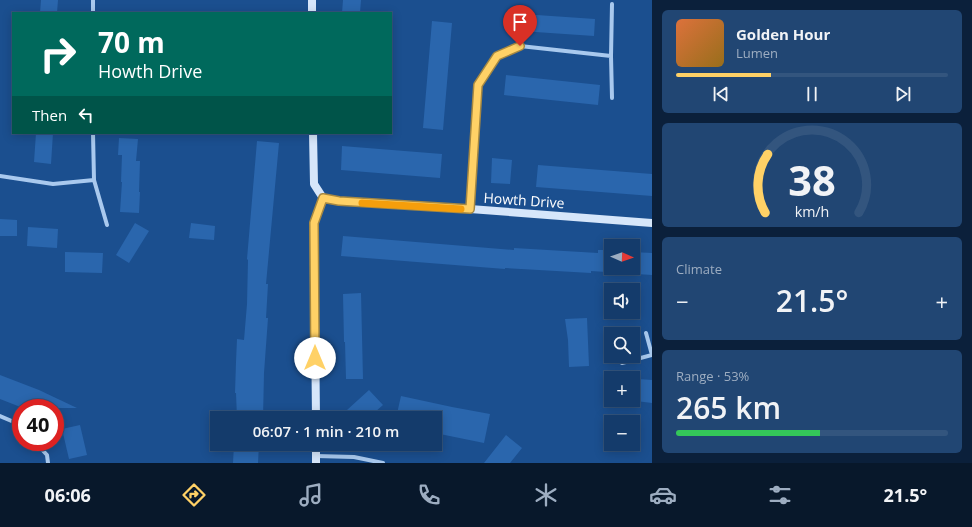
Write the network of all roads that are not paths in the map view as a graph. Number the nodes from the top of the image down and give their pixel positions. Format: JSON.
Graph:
{"nodes":[{"id":1,"x":92,"y":0,"type":"edge"},
{"id":2,"x":312,"y":0,"type":"edge"},
{"id":3,"x":612,"y":4,"type":"dead end"},
{"id":4,"x":93,"y":12,"type":"edge"},
{"id":5,"x":312,"y":12,"type":"edge"},
{"id":6,"x":611,"y":56,"type":"junction"},
{"id":7,"x":612,"y":98,"type":"dead end"},
{"id":8,"x":93,"y":134,"type":"edge"},
{"id":9,"x":313,"y":134,"type":"edge"},
{"id":10,"x":0,"y":176,"type":"edge"},
{"id":11,"x":94,"y":180,"type":"junction"},
{"id":12,"x":323,"y":198,"type":"junction"},
{"id":13,"x":470,"y":209,"type":"junction"},
{"id":14,"x":652,"y":223,"type":"edge"},
{"id":15,"x":107,"y":225,"type":"dead end"},
{"id":16,"x":646,"y":333,"type":"dead end"},
{"id":17,"x":652,"y":355,"type":"edge"},
{"id":18,"x":640,"y":358,"type":"edge"},
{"id":19,"x":316,"y":411,"type":"edge"},
{"id":20,"x":0,"y":416,"type":"edge"},
{"id":21,"x":12,"y":421,"type":"edge"},
{"id":22,"x":43,"y":451,"type":"edge"},
{"id":23,"x":316,"y":460,"type":"edge"},
{"id":24,"x":48,"y":463,"type":"edge"},
{"id":25,"x":383,"y":463,"type":"edge"}],
"edges":[{"from":1,"to":4,"type":"street"},
{"from":2,"to":5,"type":"street"},
{"from":3,"to":6,"type":"street"},
{"from":6,"to":7,"type":"street"},
{"from":6,"to":13,"type":"street"},
{"from":8,"to":11,"type":"street"},
{"from":9,"to":12,"type":"street"},
{"from":10,"to":11,"type":"street"},
{"from":11,"to":15,"type":"street"},
{"from":12,"to":13,"type":"street","name":"Howth Drive"},
{"from":12,"to":19,"type":"street"},
{"from":13,"to":14,"type":"street","name":"Howth Drive"},
{"from":16,"to":17,"type":"street"},
{"from":17,"to":18,"type":"street"},
{"from":20,"to":21,"type":"street"},
{"from":22,"to":24,"type":"street"},
{"from":23,"to":25,"type":"street"}]}
